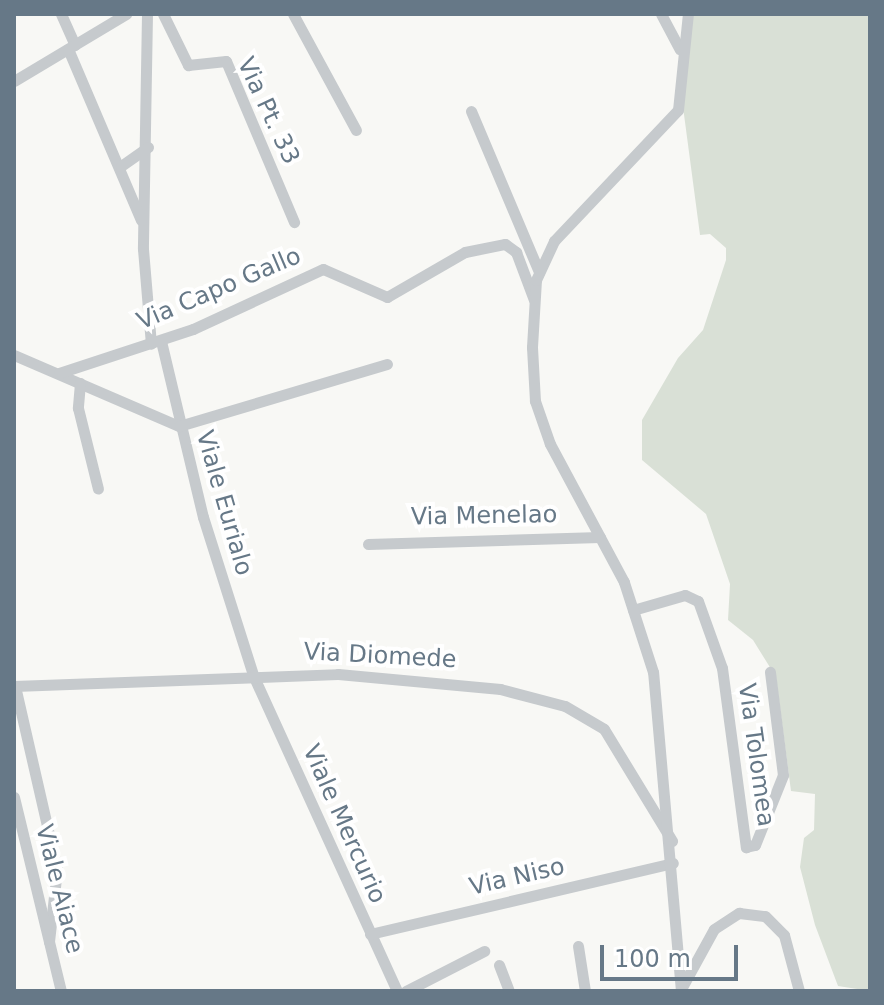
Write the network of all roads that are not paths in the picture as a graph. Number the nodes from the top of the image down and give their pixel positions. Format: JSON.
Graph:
{"nodes":[{"id":1,"x":61,"y":14,"type":"edge"},
{"id":2,"x":126,"y":14,"type":"edge"},
{"id":3,"x":147,"y":14,"type":"edge"},
{"id":4,"x":163,"y":14,"type":"edge"},
{"id":5,"x":293,"y":14,"type":"edge"},
{"id":6,"x":661,"y":14,"type":"edge"},
{"id":7,"x":688,"y":14,"type":"edge"},
{"id":8,"x":72,"y":47,"type":"junction"},
{"id":9,"x":680,"y":49,"type":"junction"},
{"id":10,"x":14,"y":81,"type":"edge"},
{"id":11,"x":471,"y":111,"type":"dead end"},
{"id":12,"x":356,"y":130,"type":"dead end"},
{"id":13,"x":148,"y":147,"type":"junction"},
{"id":14,"x":121,"y":166,"type":"junction"},
{"id":15,"x":294,"y":222,"type":"dead end"},
{"id":16,"x":143,"y":249,"type":"junction"},
{"id":17,"x":539,"y":272,"type":"junction"},
{"id":18,"x":535,"y":301,"type":"junction"},
{"id":19,"x":156,"y":342,"type":"junction"},
{"id":20,"x":14,"y":355,"type":"edge"},
{"id":21,"x":387,"y":364,"type":"dead end"},
{"id":22,"x":59,"y":373,"type":"junction"},
{"id":23,"x":80,"y":383,"type":"junction"},
{"id":24,"x":179,"y":426,"type":"junction"},
{"id":25,"x":98,"y":489,"type":"dead end"},
{"id":26,"x":600,"y":537,"type":"junction"},
{"id":27,"x":368,"y":544,"type":"dead end"},
{"id":28,"x":633,"y":610,"type":"junction"},
{"id":29,"x":770,"y":672,"type":"dead end"},
{"id":30,"x":253,"y":675,"type":"junction"},
{"id":31,"x":14,"y":686,"type":"edge"},
{"id":32,"x":14,"y":797,"type":"edge"},
{"id":33,"x":672,"y":842,"type":"junction"},
{"id":34,"x":673,"y":863,"type":"junction"},
{"id":35,"x":370,"y":934,"type":"junction"},
{"id":36,"x":49,"y":942,"type":"junction"},
{"id":37,"x":578,"y":946,"type":"dead end"},
{"id":38,"x":484,"y":951,"type":"dead end"},
{"id":39,"x":499,"y":965,"type":"dead end"},
{"id":40,"x":681,"y":990,"type":"edge"},
{"id":41,"x":61,"y":991,"type":"edge"},
{"id":42,"x":397,"y":991,"type":"edge"},
{"id":43,"x":406,"y":991,"type":"edge"},
{"id":44,"x":509,"y":991,"type":"edge"},
{"id":45,"x":585,"y":991,"type":"edge"},
{"id":46,"x":799,"y":991,"type":"edge"}],
"edges":[{"from":1,"to":8,"type":"street"},
{"from":2,"to":8,"type":"street"},
{"from":3,"to":13,"type":"street"},
{"from":4,"to":15,"type":"street","name":"Via Pt. 33"},
{"from":5,"to":12,"type":"street"},
{"from":6,"to":9,"type":"street"},
{"from":7,"to":9,"type":"street"},
{"from":8,"to":10,"type":"street"},
{"from":8,"to":14,"type":"street"},
{"from":9,"to":17,"type":"street"},
{"from":11,"to":17,"type":"street"},
{"from":13,"to":14,"type":"street"},
{"from":13,"to":16,"type":"street"},
{"from":14,"to":16,"type":"street"},
{"from":16,"to":19,"type":"street","name":"Viale Eurialo"},
{"from":17,"to":18,"type":"street"},
{"from":18,"to":19,"type":"street","name":"Via Capo Gallo"},
{"from":18,"to":26,"type":"street"},
{"from":19,"to":22,"type":"street","name":"Via Capo Gallo"},
{"from":19,"to":24,"type":"street","name":"Viale Eurialo"},
{"from":20,"to":22,"type":"street"},
{"from":21,"to":24,"type":"street"},
{"from":22,"to":23,"type":"street"},
{"from":23,"to":24,"type":"street"},
{"from":23,"to":25,"type":"street"},
{"from":24,"to":30,"type":"street","name":"Viale Eurialo"},
{"from":26,"to":27,"type":"street","name":"Via Menelao"},
{"from":26,"to":28,"type":"street"},
{"from":28,"to":29,"type":"street","name":"Via Tolomea"},
{"from":28,"to":33,"type":"street"},
{"from":30,"to":31,"type":"street","name":"Via Diomede"},
{"from":30,"to":33,"type":"street","name":"Via Diomede"},
{"from":30,"to":35,"type":"street","name":"Viale Mercurio"},
{"from":31,"to":36,"type":"street"},
{"from":32,"to":36,"type":"street","name":"Viale Aiace"},
{"from":33,"to":34,"type":"street"},
{"from":34,"to":35,"type":"street","name":"Via Niso"},
{"from":34,"to":40,"type":"street"},
{"from":35,"to":42,"type":"street","name":"Viale Mercurio"},
{"from":36,"to":41,"type":"street","name":"Viale Aiace"},
{"from":37,"to":45,"type":"street"},
{"from":38,"to":43,"type":"street"},
{"from":39,"to":44,"type":"street"},
{"from":40,"to":46,"type":"street"}]}
